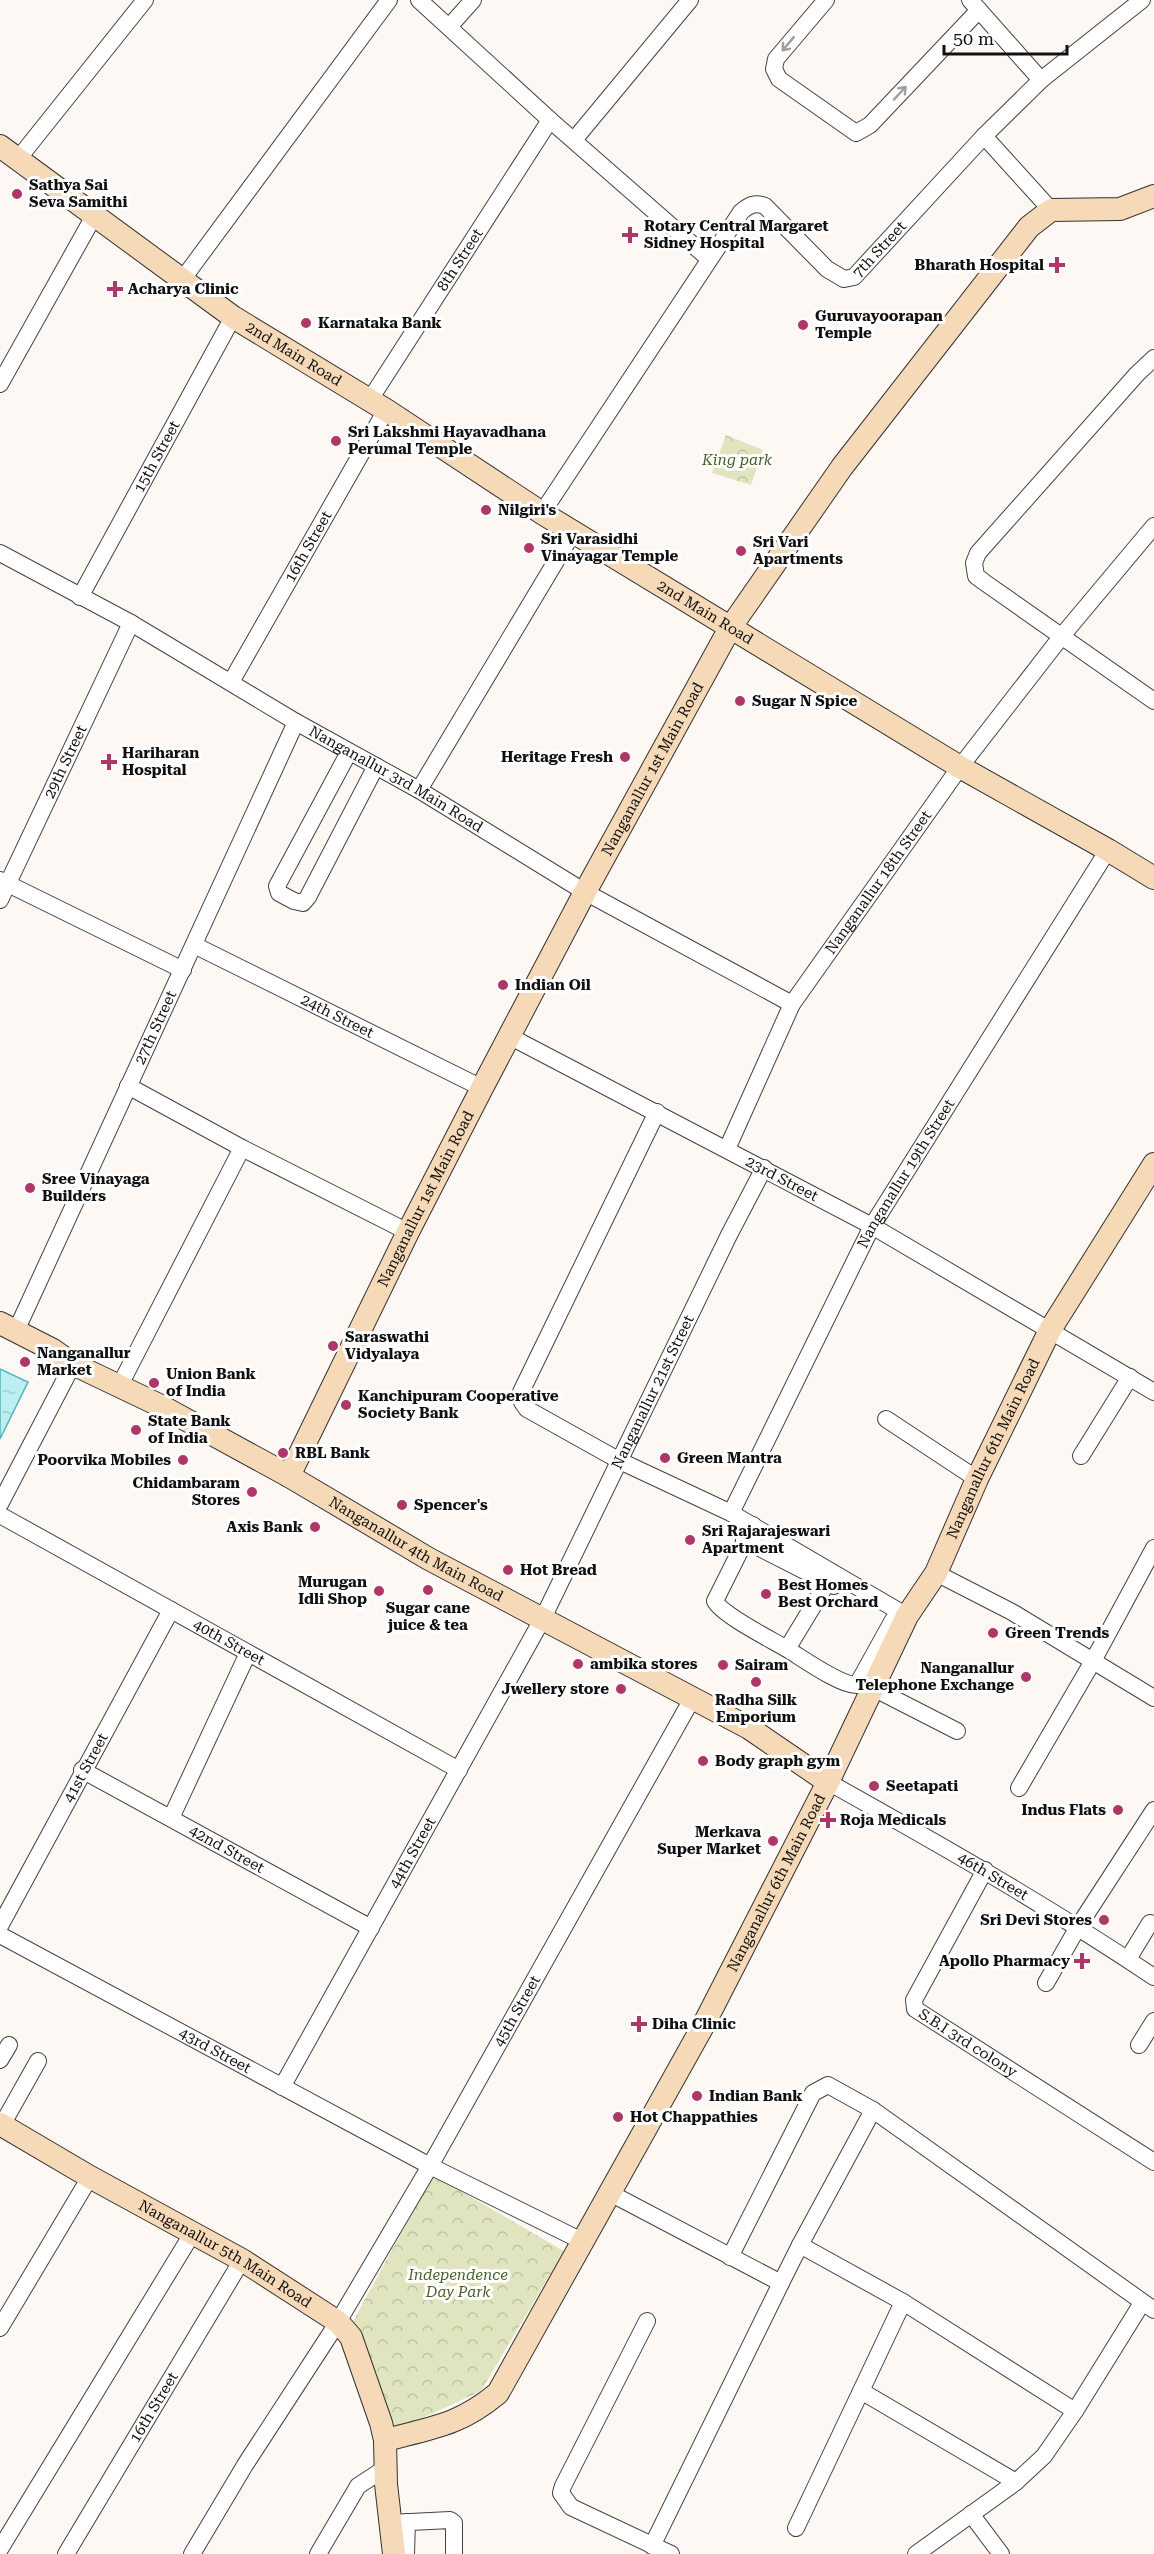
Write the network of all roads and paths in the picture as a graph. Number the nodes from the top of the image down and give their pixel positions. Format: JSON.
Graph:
{"nodes":[{"id":1,"x":145,"y":0,"type":"edge"},
{"id":2,"x":389,"y":0,"type":"edge"},
{"id":3,"x":419,"y":0,"type":"edge"},
{"id":4,"x":473,"y":0,"type":"edge"},
{"id":5,"x":690,"y":0,"type":"edge"},
{"id":6,"x":826,"y":0,"type":"edge"},
{"id":7,"x":1142,"y":0,"type":"edge"},
{"id":8,"x":974,"y":5,"type":"edge"},
{"id":9,"x":449,"y":27,"type":"junction"},
{"id":10,"x":1041,"y":80,"type":"junction"},
{"id":11,"x":550,"y":120,"type":"junction"},
{"id":12,"x":984,"y":136,"type":"junction"},
{"id":13,"x":574,"y":140,"type":"junction"},
{"id":14,"x":9,"y":152,"type":"edge"},
{"id":15,"x":1154,"y":196,"type":"edge"},
{"id":16,"x":1051,"y":210,"type":"junction"},
{"id":17,"x":94,"y":216,"type":"junction"},
{"id":18,"x":709,"y":260,"type":"junction"},
{"id":19,"x":182,"y":280,"type":"junction"},
{"id":20,"x":233,"y":317,"type":"junction"},
{"id":21,"x":1154,"y":358,"type":"edge"},
{"id":22,"x":0,"y":384,"type":"edge"},
{"id":23,"x":378,"y":406,"type":"junction"},
{"id":24,"x":542,"y":513,"type":"junction"},
{"id":25,"x":1154,"y":526,"type":"edge"},
{"id":26,"x":574,"y":531,"type":"junction"},
{"id":27,"x":0,"y":553,"type":"edge"},
{"id":28,"x":80,"y":597,"type":"junction"},
{"id":29,"x":131,"y":622,"type":"junction"},
{"id":30,"x":730,"y":628,"type":"junction"},
{"id":31,"x":1061,"y":637,"type":"junction"},
{"id":32,"x":231,"y":682,"type":"junction"},
{"id":33,"x":1154,"y":701,"type":"edge"},
{"id":34,"x":296,"y":722,"type":"junction"},
{"id":35,"x":350,"y":752,"type":"junction"},
{"id":36,"x":376,"y":766,"type":"junction"},
{"id":37,"x":960,"y":767,"type":"junction"},
{"id":38,"x":419,"y":790,"type":"junction"},
{"id":39,"x":1108,"y":850,"type":"junction"},
{"id":40,"x":1154,"y":878,"type":"edge"},
{"id":41,"x":4,"y":883,"type":"edge"},
{"id":42,"x":585,"y":892,"type":"junction"},
{"id":43,"x":0,"y":900,"type":"edge"},
{"id":44,"x":194,"y":945,"type":"junction"},
{"id":45,"x":183,"y":970,"type":"junction"},
{"id":46,"x":792,"y":1004,"type":"junction"},
{"id":47,"x":509,"y":1036,"type":"junction"},
{"id":48,"x":128,"y":1086,"type":"junction"},
{"id":49,"x":482,"y":1088,"type":"junction"},
{"id":50,"x":657,"y":1112,"type":"junction"},
{"id":51,"x":242,"y":1148,"type":"junction"},
{"id":52,"x":727,"y":1149,"type":"junction"},
{"id":53,"x":1154,"y":1164,"type":"edge"},
{"id":54,"x":764,"y":1168,"type":"junction"},
{"id":55,"x":872,"y":1226,"type":"junction"},
{"id":56,"x":408,"y":1232,"type":"junction"},
{"id":57,"x":8,"y":1327,"type":"edge"},
{"id":58,"x":1050,"y":1330,"type":"junction"},
{"id":59,"x":73,"y":1364,"type":"junction"},
{"id":60,"x":1130,"y":1377,"type":"junction"},
{"id":61,"x":120,"y":1385,"type":"junction"},
{"id":62,"x":1154,"y":1392,"type":"edge"},
{"id":63,"x":886,"y":1419,"type":"dead end"},
{"id":64,"x":1081,"y":1456,"type":"dead end"},
{"id":65,"x":620,"y":1461,"type":"junction"},
{"id":66,"x":289,"y":1476,"type":"junction"},
{"id":67,"x":977,"y":1479,"type":"junction"},
{"id":68,"x":0,"y":1504,"type":"edge"},
{"id":69,"x":731,"y":1513,"type":"junction"},
{"id":70,"x":0,"y":1515,"type":"edge"},
{"id":71,"x":753,"y":1525,"type":"junction"},
{"id":72,"x":744,"y":1540,"type":"junction"},
{"id":73,"x":1154,"y":1548,"type":"edge"},
{"id":74,"x":936,"y":1574,"type":"junction"},
{"id":75,"x":830,"y":1577,"type":"junction"},
{"id":76,"x":171,"y":1610,"type":"junction"},
{"id":77,"x":543,"y":1618,"type":"junction"},
{"id":78,"x":901,"y":1620,"type":"junction"},
{"id":79,"x":787,"y":1649,"type":"junction"},
{"id":80,"x":248,"y":1653,"type":"junction"},
{"id":81,"x":1093,"y":1661,"type":"junction"},
{"id":82,"x":873,"y":1688,"type":"junction"},
{"id":83,"x":1154,"y":1698,"type":"edge"},
{"id":84,"x":693,"y":1699,"type":"junction"},
{"id":85,"x":957,"y":1731,"type":"dead end"},
{"id":86,"x":82,"y":1770,"type":"junction"},
{"id":87,"x":459,"y":1770,"type":"junction"},
{"id":88,"x":828,"y":1782,"type":"junction"},
{"id":89,"x":1019,"y":1788,"type":"dead end"},
{"id":90,"x":1154,"y":1810,"type":"edge"},
{"id":91,"x":171,"y":1818,"type":"junction"},
{"id":92,"x":985,"y":1870,"type":"junction"},
{"id":93,"x":1150,"y":1923,"type":"dead end"},
{"id":94,"x":0,"y":1926,"type":"edge"},
{"id":95,"x":1078,"y":1926,"type":"junction"},
{"id":96,"x":371,"y":1928,"type":"junction"},
{"id":97,"x":0,"y":1935,"type":"edge"},
{"id":98,"x":1128,"y":1959,"type":"junction"},
{"id":99,"x":1154,"y":1977,"type":"edge"},
{"id":100,"x":1046,"y":1983,"type":"dead end"},
{"id":101,"x":1154,"y":2021,"type":"edge"},
{"id":102,"x":9,"y":2045,"type":"dead end"},
{"id":103,"x":1139,"y":2045,"type":"dead end"},
{"id":104,"x":0,"y":2060,"type":"edge"},
{"id":105,"x":38,"y":2061,"type":"dead end"},
{"id":106,"x":282,"y":2087,"type":"junction"},
{"id":107,"x":873,"y":2110,"type":"junction"},
{"id":108,"x":3,"y":2117,"type":"edge"},
{"id":109,"x":1154,"y":2162,"type":"edge"},
{"id":110,"x":430,"y":2166,"type":"junction"},
{"id":111,"x":90,"y":2177,"type":"junction"},
{"id":112,"x":608,"y":2192,"type":"junction"},
{"id":113,"x":192,"y":2234,"type":"junction"},
{"id":114,"x":582,"y":2241,"type":"junction"},
{"id":115,"x":800,"y":2245,"type":"junction"},
{"id":116,"x":730,"y":2257,"type":"junction"},
{"id":117,"x":242,"y":2260,"type":"junction"},
{"id":118,"x":781,"y":2283,"type":"junction"},
{"id":119,"x":903,"y":2302,"type":"junction"},
{"id":120,"x":1148,"y":2306,"type":"edge"},
{"id":121,"x":647,"y":2321,"type":"dead end"},
{"id":122,"x":338,"y":2322,"type":"junction"},
{"id":123,"x":0,"y":2328,"type":"edge"},
{"id":124,"x":861,"y":2391,"type":"junction"},
{"id":125,"x":1075,"y":2411,"type":"junction"},
{"id":126,"x":385,"y":2440,"type":"junction"},
{"id":127,"x":387,"y":2467,"type":"junction"},
{"id":128,"x":1016,"y":2482,"type":"junction"},
{"id":129,"x":971,"y":2514,"type":"junction"},
{"id":130,"x":796,"y":2528,"type":"dead end"},
{"id":131,"x":397,"y":2542,"type":"edge"},
{"id":132,"x":652,"y":2546,"type":"junction"},
{"id":133,"x":0,"y":2549,"type":"edge"},
{"id":134,"x":66,"y":2554,"type":"edge"},
{"id":135,"x":192,"y":2554,"type":"edge"},
{"id":136,"x":318,"y":2554,"type":"edge"},
{"id":137,"x":454,"y":2554,"type":"edge"},
{"id":138,"x":671,"y":2554,"type":"edge"},
{"id":139,"x":916,"y":2554,"type":"edge"},
{"id":140,"x":1001,"y":2554,"type":"edge"}],
"edges":[{"from":1,"to":14,"type":"street"},
{"from":2,"to":19,"type":"street"},
{"from":3,"to":9,"type":"street"},
{"from":4,"to":9,"type":"street"},
{"from":5,"to":13,"type":"street"},
{"from":6,"to":8,"type":"street","one_way":true},
{"from":7,"to":10,"type":"street","name":"7th Street"},
{"from":8,"to":10,"type":"street"},
{"from":9,"to":11,"type":"street"},
{"from":10,"to":12,"type":"street","name":"7th Street"},
{"from":11,"to":13,"type":"street"},
{"from":11,"to":23,"type":"street","name":"8th Street"},
{"from":12,"to":16,"type":"street"},
{"from":12,"to":18,"type":"street","name":"7th Street"},
{"from":13,"to":18,"type":"street"},
{"from":14,"to":17,"type":"street","name":"2nd Main Road"},
{"from":15,"to":16,"type":"street"},
{"from":16,"to":30,"type":"street","name":"Nanganallur 1st Main Road"},
{"from":17,"to":19,"type":"street","name":"2nd Main Road"},
{"from":17,"to":22,"type":"street"},
{"from":18,"to":24,"type":"street","name":"7th Street"},
{"from":19,"to":20,"type":"street","name":"2nd Main Road"},
{"from":20,"to":23,"type":"street","name":"2nd Main Road"},
{"from":20,"to":28,"type":"street","name":"15th Street"},
{"from":21,"to":31,"type":"street"},
{"from":23,"to":24,"type":"street","name":"2nd Main Road"},
{"from":23,"to":32,"type":"street","name":"16th Street"},
{"from":24,"to":26,"type":"street","name":"2nd Main Road"},
{"from":25,"to":31,"type":"street","name":"Nanganallur 18th Street"},
{"from":26,"to":30,"type":"street","name":"2nd Main Road"},
{"from":26,"to":38,"type":"street"},
{"from":27,"to":28,"type":"street","name":"Nanganallur 3rd Main Road"},
{"from":28,"to":29,"type":"street","name":"Nanganallur 3rd Main Road"},
{"from":29,"to":32,"type":"street","name":"Nanganallur 3rd Main Road"},
{"from":29,"to":41,"type":"street","name":"29th Street"},
{"from":30,"to":37,"type":"street","name":"2nd Main Road"},
{"from":30,"to":42,"type":"street","name":"Nanganallur 1st Main Road"},
{"from":31,"to":33,"type":"street"},
{"from":31,"to":37,"type":"street","name":"Nanganallur 18th Street"},
{"from":32,"to":34,"type":"street","name":"Nanganallur 3rd Main Road"},
{"from":34,"to":35,"type":"street","name":"Nanganallur 3rd Main Road"},
{"from":34,"to":44,"type":"street","name":"27th Street"},
{"from":35,"to":36,"type":"street","name":"Nanganallur 3rd Main Road"},
{"from":35,"to":36,"type":"street"},
{"from":36,"to":38,"type":"street","name":"Nanganallur 3rd Main Road"},
{"from":37,"to":39,"type":"street","name":"2nd Main Road"},
{"from":37,"to":46,"type":"street","name":"Nanganallur 18th Street"},
{"from":38,"to":42,"type":"street","name":"Nanganallur 3rd Main Road"},
{"from":39,"to":40,"type":"street","name":"2nd Main Road"},
{"from":39,"to":55,"type":"street","name":"Nanganallur 19th Street"},
{"from":41,"to":43,"type":"street","name":"29th Street"},
{"from":41,"to":45,"type":"street"},
{"from":42,"to":46,"type":"street","name":"Nanganallur 3rd Main Road"},
{"from":42,"to":47,"type":"street","name":"Nanganallur 1st Main Road"},
{"from":44,"to":45,"type":"street","name":"27th Street"},
{"from":44,"to":49,"type":"street","name":"24th Street"},
{"from":45,"to":48,"type":"street","name":"27th Street"},
{"from":46,"to":52,"type":"street","name":"Nanganallur 18th Street"},
{"from":47,"to":49,"type":"street","name":"Nanganallur 1st Main Road"},
{"from":47,"to":50,"type":"street","name":"23rd Street"},
{"from":48,"to":51,"type":"street"},
{"from":48,"to":57,"type":"street","name":"27th Street"},
{"from":49,"to":56,"type":"street","name":"Nanganallur 1st Main Road"},
{"from":50,"to":52,"type":"street","name":"23rd Street"},
{"from":50,"to":65,"type":"street"},
{"from":51,"to":56,"type":"street"},
{"from":51,"to":61,"type":"street"},
{"from":52,"to":54,"type":"street","name":"23rd Street"},
{"from":53,"to":58,"type":"street","name":"Nanganallur 6th Main Road"},
{"from":54,"to":55,"type":"street","name":"23rd Street"},
{"from":54,"to":65,"type":"street","name":"Nanganallur 21st Street"},
{"from":55,"to":58,"type":"street","name":"23rd Street"},
{"from":55,"to":69,"type":"street","name":"Nanganallur 19th Street"},
{"from":56,"to":66,"type":"street","name":"Nanganallur 1st Main Road"},
{"from":57,"to":59,"type":"street","name":"Nanganallur 4th Main Road"},
{"from":58,"to":60,"type":"street","name":"23rd Street"},
{"from":58,"to":67,"type":"street","name":"Nanganallur 6th Main Road"},
{"from":59,"to":61,"type":"street","name":"Nanganallur 4th Main Road"},
{"from":59,"to":68,"type":"street"},
{"from":60,"to":62,"type":"street","name":"23rd Street"},
{"from":60,"to":64,"type":"street"},
{"from":61,"to":66,"type":"street","name":"Nanganallur 4th Main Road"},
{"from":63,"to":67,"type":"street"},
{"from":65,"to":69,"type":"street"},
{"from":65,"to":77,"type":"street","name":"Nanganallur 21st Street"},
{"from":66,"to":77,"type":"street","name":"Nanganallur 4th Main Road"},
{"from":67,"to":74,"type":"street","name":"Nanganallur 6th Main Road"},
{"from":69,"to":71,"type":"street"},
{"from":70,"to":76,"type":"street","name":"40th Street"},
{"from":71,"to":72,"type":"street"},
{"from":71,"to":75,"type":"street"},
{"from":72,"to":75,"type":"street"},
{"from":72,"to":79,"type":"street"},
{"from":73,"to":81,"type":"street"},
{"from":74,"to":78,"type":"street","name":"Nanganallur 6th Main Road"},
{"from":74,"to":81,"type":"street"},
{"from":75,"to":78,"type":"street"},
{"from":75,"to":79,"type":"street"},
{"from":76,"to":80,"type":"street","name":"40th Street"},
{"from":76,"to":86,"type":"street","name":"41st Street"},
{"from":77,"to":84,"type":"street","name":"Nanganallur 4th Main Road"},
{"from":77,"to":87,"type":"street","name":"44th Street"},
{"from":78,"to":79,"type":"street"},
{"from":78,"to":82,"type":"street","name":"Nanganallur 6th Main Road"},
{"from":80,"to":87,"type":"street","name":"40th Street"},
{"from":80,"to":91,"type":"street"},
{"from":81,"to":83,"type":"street"},
{"from":81,"to":89,"type":"street"},
{"from":82,"to":85,"type":"street"},
{"from":82,"to":88,"type":"street","name":"Nanganallur 6th Main Road"},
{"from":84,"to":88,"type":"street","name":"Nanganallur 4th Main Road"},
{"from":84,"to":110,"type":"street","name":"45th Street"},
{"from":86,"to":91,"type":"street","name":"42nd Street"},
{"from":86,"to":94,"type":"street","name":"41st Street"},
{"from":87,"to":96,"type":"street","name":"44th Street"},
{"from":88,"to":92,"type":"street","name":"46th Street"},
{"from":88,"to":112,"type":"street","name":"Nanganallur 6th Main Road"},
{"from":90,"to":95,"type":"street"},
{"from":91,"to":96,"type":"street","name":"42nd Street"},
{"from":92,"to":95,"type":"street","name":"46th Street"},
{"from":92,"to":109,"type":"street","name":"S.B.I 3rd colony"},
{"from":93,"to":98,"type":"street"},
{"from":95,"to":98,"type":"street","name":"46th Street"},
{"from":95,"to":100,"type":"street"},
{"from":96,"to":106,"type":"street","name":"44th Street"},
{"from":97,"to":106,"type":"street","name":"43rd Street"},
{"from":98,"to":99,"type":"street","name":"46th Street"},
{"from":101,"to":103,"type":"street"},
{"from":102,"to":104,"type":"street"},
{"from":105,"to":108,"type":"street"},
{"from":106,"to":110,"type":"street","name":"43rd Street"},
{"from":107,"to":115,"type":"street"},
{"from":107,"to":116,"type":"street"},
{"from":107,"to":120,"type":"street"},
{"from":108,"to":111,"type":"street","name":"Nanganallur 5th Main Road"},
{"from":110,"to":114,"type":"street","name":"43rd Street"},
{"from":110,"to":122,"type":"street","name":"45th Street"},
{"from":111,"to":113,"type":"street","name":"Nanganallur 5th Main Road"},
{"from":111,"to":123,"type":"street"},
{"from":112,"to":114,"type":"street","name":"Nanganallur 6th Main Road"},
{"from":112,"to":116,"type":"street"},
{"from":113,"to":117,"type":"street","name":"Nanganallur 5th Main Road"},
{"from":113,"to":133,"type":"street"},
{"from":114,"to":126,"type":"street","name":"Nanganallur 6th Main Road"},
{"from":115,"to":118,"type":"street"},
{"from":115,"to":119,"type":"street"},
{"from":116,"to":118,"type":"street"},
{"from":117,"to":122,"type":"street","name":"Nanganallur 5th Main Road"},
{"from":117,"to":134,"type":"street","name":"16th Street"},
{"from":118,"to":132,"type":"street"},
{"from":119,"to":124,"type":"street"},
{"from":119,"to":125,"type":"street"},
{"from":120,"to":125,"type":"street"},
{"from":121,"to":132,"type":"street"},
{"from":122,"to":126,"type":"street","name":"Nanganallur 5th Main Road"},
{"from":122,"to":135,"type":"street","name":"45th Street"},
{"from":124,"to":128,"type":"street"},
{"from":124,"to":130,"type":"street"},
{"from":125,"to":128,"type":"street"},
{"from":126,"to":127,"type":"street","name":"Nanganallur 5th Main Road"},
{"from":127,"to":131,"type":"street","name":"Nanganallur 5th Main Road"},
{"from":127,"to":136,"type":"street"},
{"from":128,"to":129,"type":"street"},
{"from":129,"to":139,"type":"street"},
{"from":129,"to":140,"type":"street"},
{"from":131,"to":137,"type":"street"},
{"from":132,"to":138,"type":"street"}]}
